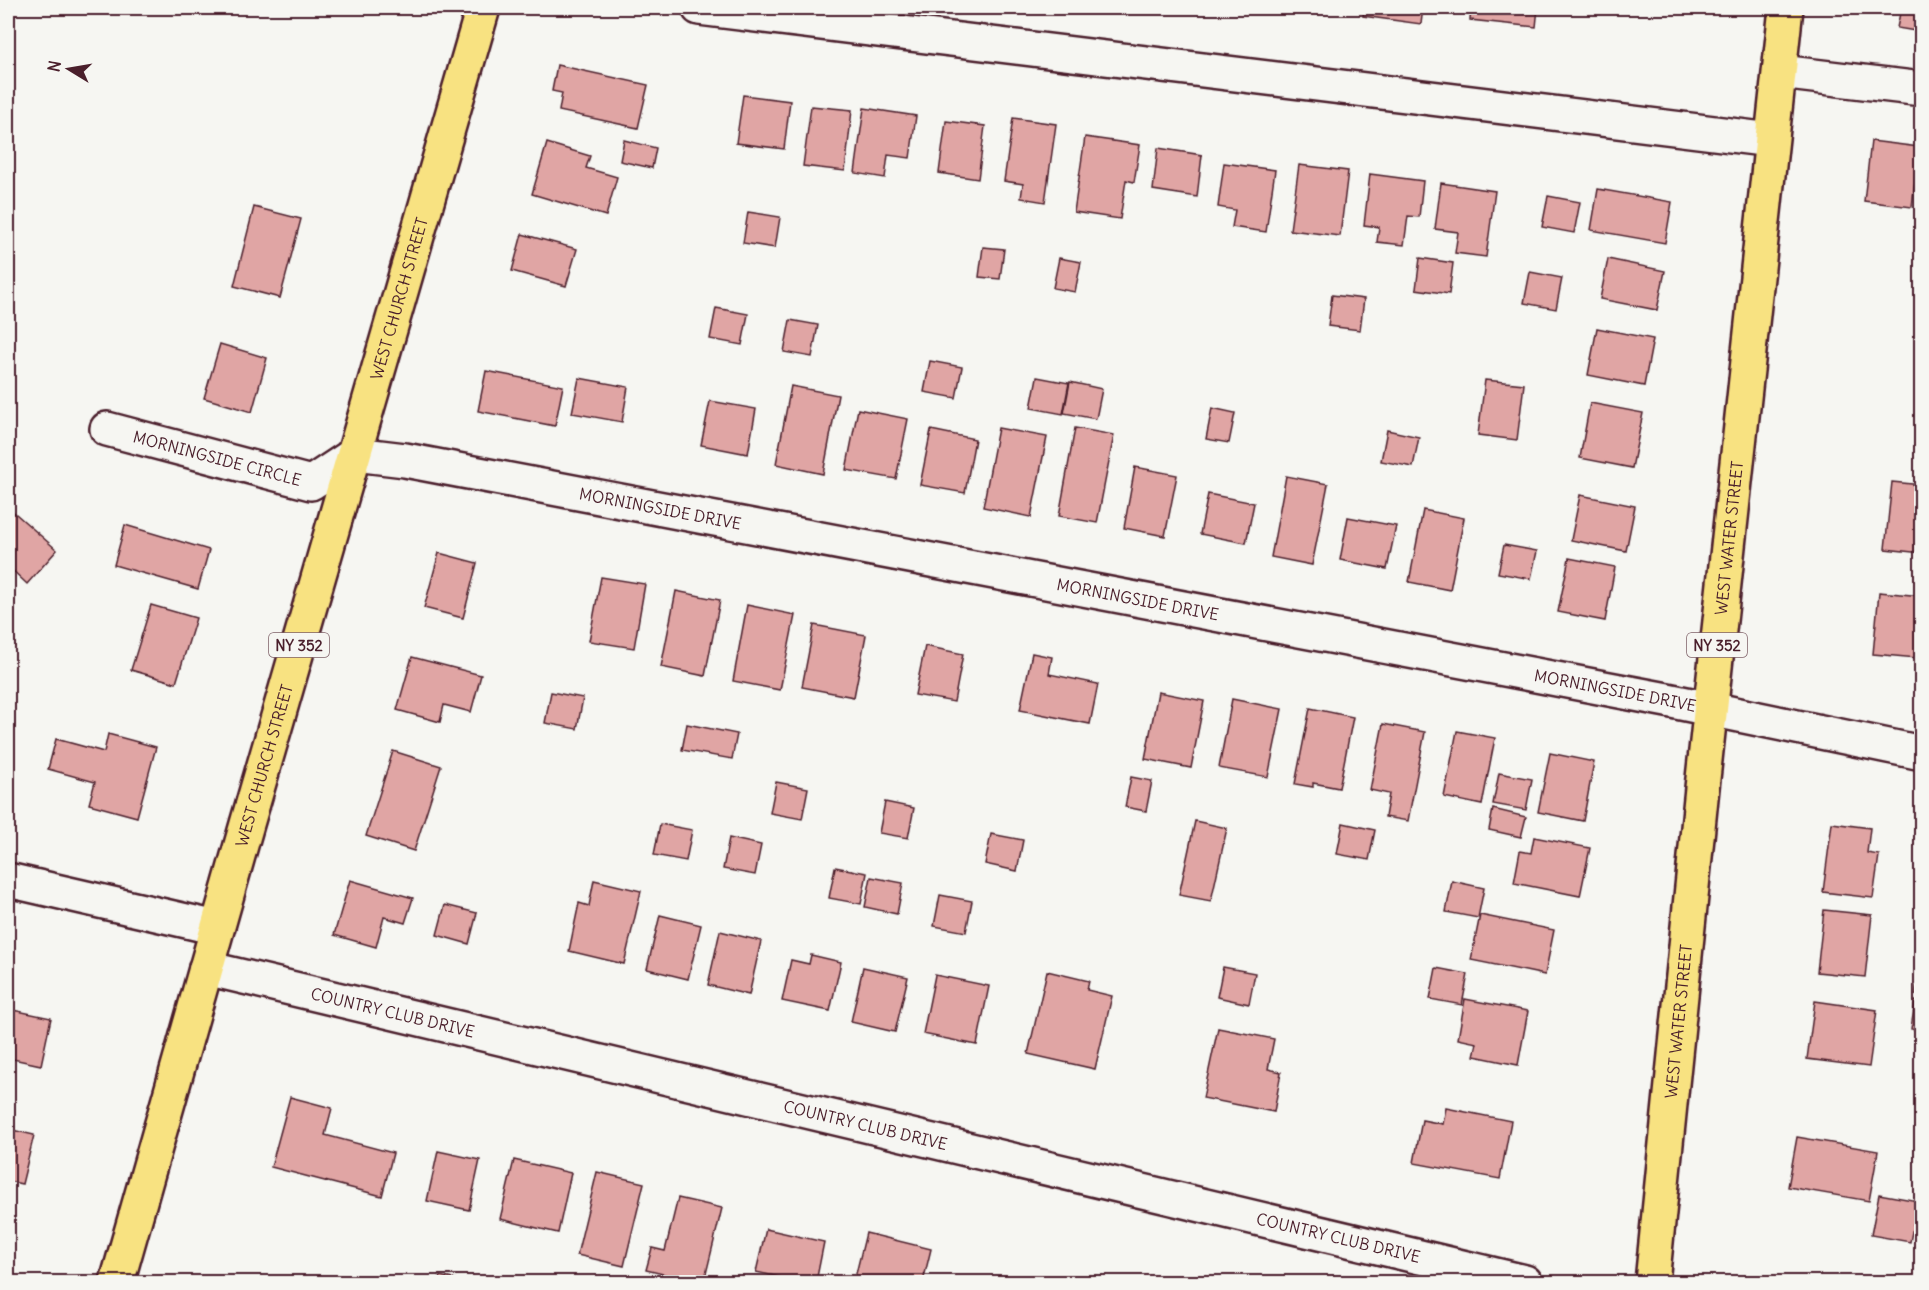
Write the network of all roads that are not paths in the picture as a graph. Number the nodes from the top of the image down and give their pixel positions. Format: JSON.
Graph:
{"nodes":[{"id":1,"x":483,"y":8,"type":"edge"},
{"id":2,"x":699,"y":8,"type":"edge"},
{"id":3,"x":1786,"y":8,"type":"edge"},
{"id":4,"x":1780,"y":72,"type":"junction"},
{"id":5,"x":1922,"y":89,"type":"edge"},
{"id":6,"x":1771,"y":140,"type":"junction"},
{"id":7,"x":107,"y":429,"type":"dead end"},
{"id":8,"x":355,"y":454,"type":"junction"},
{"id":9,"x":1710,"y":709,"type":"junction"},
{"id":10,"x":1922,"y":753,"type":"edge"},
{"id":11,"x":8,"y":880,"type":"edge"},
{"id":12,"x":217,"y":928,"type":"junction"},
{"id":13,"x":206,"y":968,"type":"junction"},
{"id":14,"x":117,"y":1282,"type":"edge"},
{"id":15,"x":1525,"y":1282,"type":"edge"},
{"id":16,"x":1652,"y":1282,"type":"edge"}],
"edges":[{"from":1,"to":8,"type":"main road","name":"WEST CHURCH STREET","number":"NY 352"},
{"from":2,"to":6,"type":"street"},
{"from":3,"to":4,"type":"main road","name":"WEST WATER STREET","number":"NY 352"},
{"from":4,"to":5,"type":"street"},
{"from":4,"to":6,"type":"main road","name":"WEST WATER STREET","number":"NY 352"},
{"from":6,"to":9,"type":"main road","name":"WEST WATER STREET","number":"NY 352"},
{"from":7,"to":8,"type":"street","name":"MORNINGSIDE CIRCLE"},
{"from":8,"to":9,"type":"street","name":"MORNINGSIDE DRIVE"},
{"from":8,"to":12,"type":"main road","name":"WEST CHURCH STREET","number":"NY 352"},
{"from":9,"to":10,"type":"street","name":"MORNINGSIDE DRIVE"},
{"from":9,"to":16,"type":"main road","name":"WEST WATER STREET","number":"NY 352"},
{"from":11,"to":12,"type":"street"},
{"from":12,"to":13,"type":"main road","name":"WEST CHURCH STREET","number":"NY 352"},
{"from":13,"to":14,"type":"main road","name":"WEST CHURCH STREET","number":"NY 352"},
{"from":13,"to":15,"type":"street","name":"COUNTRY CLUB DRIVE"}]}
